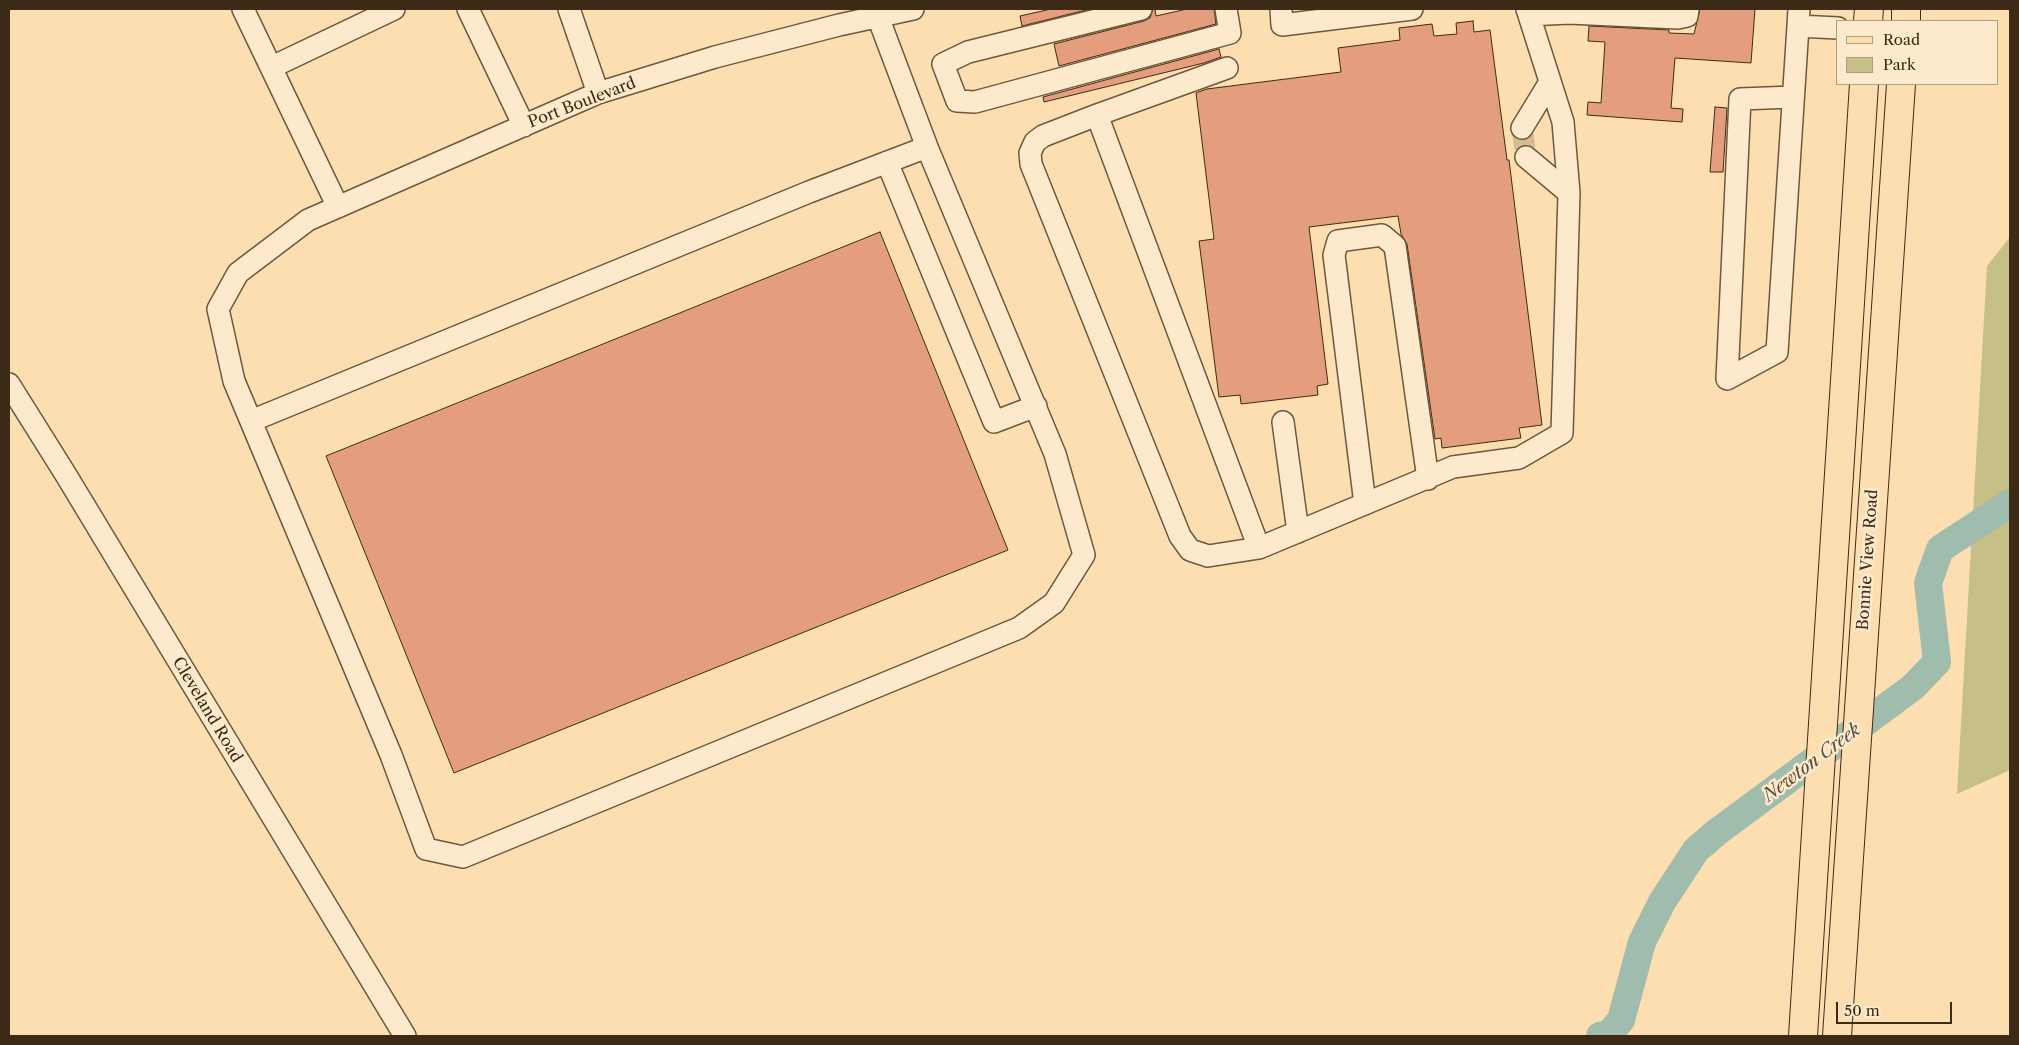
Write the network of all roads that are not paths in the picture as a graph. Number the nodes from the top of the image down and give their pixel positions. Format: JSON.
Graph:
{"nodes":[{"id":1,"x":243,"y":9,"type":"edge"},
{"id":2,"x":394,"y":9,"type":"edge"},
{"id":3,"x":468,"y":9,"type":"edge"},
{"id":4,"x":570,"y":9,"type":"edge"},
{"id":5,"x":913,"y":9,"type":"edge"},
{"id":6,"x":1141,"y":9,"type":"edge"},
{"id":7,"x":1226,"y":9,"type":"edge"},
{"id":8,"x":1280,"y":9,"type":"edge"},
{"id":9,"x":1412,"y":9,"type":"edge"},
{"id":10,"x":1688,"y":9,"type":"edge"},
{"id":11,"x":1528,"y":12,"type":"edge"},
{"id":12,"x":878,"y":17,"type":"junction"},
{"id":13,"x":1798,"y":17,"type":"edge"},
{"id":14,"x":1836,"y":27,"type":"edge"},
{"id":15,"x":272,"y":67,"type":"junction"},
{"id":16,"x":1227,"y":68,"type":"dead end"},
{"id":17,"x":1550,"y":82,"type":"junction"},
{"id":18,"x":1864,"y":85,"type":"edge"},
{"id":19,"x":1901,"y":85,"type":"edge"},
{"id":20,"x":598,"y":93,"type":"junction"},
{"id":21,"x":1793,"y":97,"type":"junction"},
{"id":22,"x":1097,"y":115,"type":"junction"},
{"id":23,"x":524,"y":126,"type":"junction"},
{"id":24,"x":1522,"y":128,"type":"tunnel mouth"},
{"id":25,"x":927,"y":146,"type":"junction"},
{"id":26,"x":1526,"y":157,"type":"tunnel mouth"},
{"id":27,"x":887,"y":162,"type":"junction"},
{"id":28,"x":1569,"y":193,"type":"junction"},
{"id":29,"x":338,"y":207,"type":"junction"},
{"id":30,"x":9,"y":384,"type":"edge"},
{"id":31,"x":1036,"y":406,"type":"junction"},
{"id":32,"x":15,"y":410,"type":"edge"},
{"id":33,"x":251,"y":421,"type":"junction"},
{"id":34,"x":1283,"y":422,"type":"dead end"},
{"id":35,"x":1428,"y":479,"type":"junction"},
{"id":36,"x":1365,"y":504,"type":"junction"},
{"id":37,"x":1298,"y":532,"type":"junction"},
{"id":38,"x":1259,"y":548,"type":"junction"},
{"id":39,"x":405,"y":1036,"type":"edge"},
{"id":40,"x":1803,"y":1036,"type":"edge"},
{"id":41,"x":1837,"y":1036,"type":"edge"}],
"edges":[{"from":1,"to":15,"type":"street"},
{"from":2,"to":15,"type":"street"},
{"from":3,"to":23,"type":"street"},
{"from":4,"to":20,"type":"street"},
{"from":5,"to":12,"type":"street","name":"Port Boulevard"},
{"from":6,"to":7,"type":"street"},
{"from":8,"to":9,"type":"street"},
{"from":10,"to":11,"type":"street"},
{"from":11,"to":17,"type":"street"},
{"from":12,"to":20,"type":"street","name":"Port Boulevard"},
{"from":12,"to":25,"type":"street"},
{"from":13,"to":14,"type":"street"},
{"from":13,"to":21,"type":"street"},
{"from":15,"to":29,"type":"street"},
{"from":16,"to":22,"type":"street"},
{"from":17,"to":24,"type":"street"},
{"from":17,"to":28,"type":"street"},
{"from":18,"to":40,"type":"main road","name":"Bonnie View Road"},
{"from":19,"to":41,"type":"main road","name":"Bonnie View Road"},
{"from":20,"to":23,"type":"street","name":"Port Boulevard"},
{"from":21,"to":21,"type":"street"},
{"from":22,"to":38,"type":"street"},
{"from":22,"to":38,"type":"street"},
{"from":23,"to":29,"type":"street","name":"Port Boulevard"},
{"from":25,"to":27,"type":"street"},
{"from":25,"to":31,"type":"street"},
{"from":26,"to":28,"type":"street"},
{"from":27,"to":31,"type":"street"},
{"from":27,"to":33,"type":"street"},
{"from":28,"to":35,"type":"street"},
{"from":29,"to":33,"type":"street","name":"Port Boulevard"},
{"from":30,"to":32,"type":"street","name":"Cleveland Road"},
{"from":31,"to":33,"type":"street","name":"Port Boulevard"},
{"from":32,"to":39,"type":"street","name":"Cleveland Road"},
{"from":34,"to":37,"type":"street"},
{"from":35,"to":36,"type":"street"},
{"from":35,"to":36,"type":"street"},
{"from":36,"to":37,"type":"street"},
{"from":37,"to":38,"type":"street"}]}
